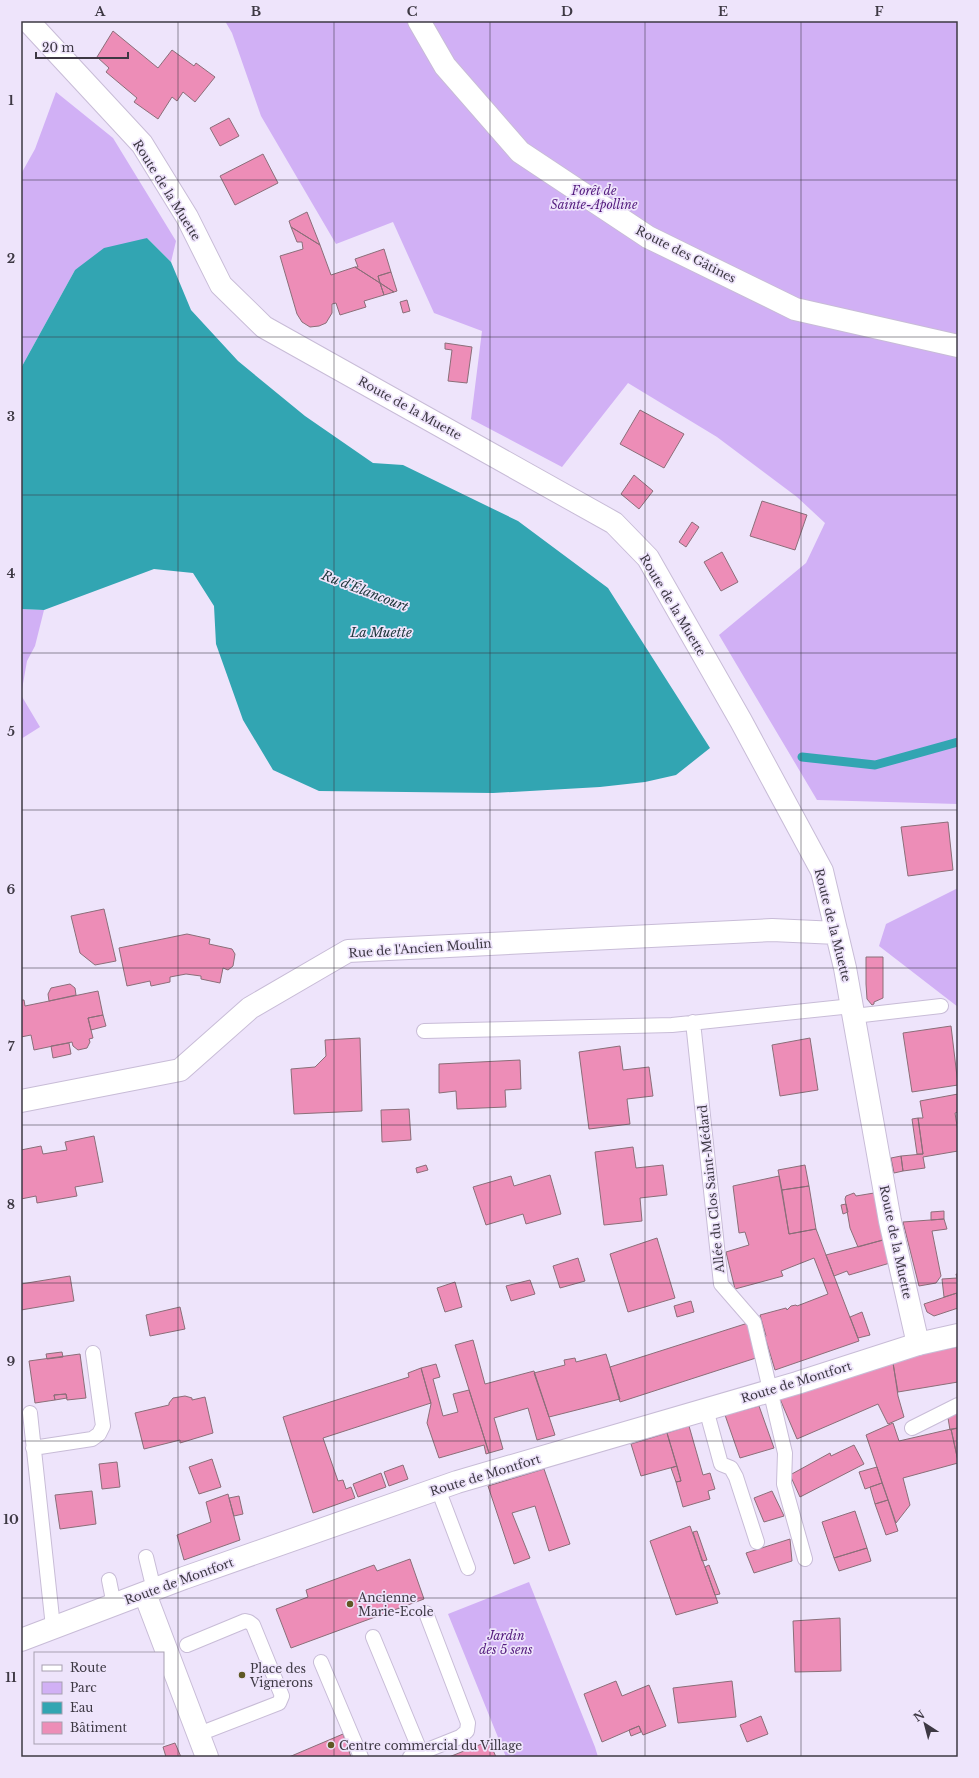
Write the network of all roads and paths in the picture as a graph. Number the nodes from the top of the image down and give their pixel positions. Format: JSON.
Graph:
{"nodes":[{"id":1,"x":28,"y":21,"type":"edge"},
{"id":2,"x":419,"y":21,"type":"edge"},
{"id":3,"x":958,"y":346,"type":"edge"},
{"id":4,"x":837,"y":934,"type":"junction"},
{"id":5,"x":942,"y":1006,"type":"dead end"},
{"id":6,"x":853,"y":1011,"type":"junction"},
{"id":7,"x":693,"y":1022,"type":"junction"},
{"id":8,"x":424,"y":1031,"type":"dead end"},
{"id":9,"x":21,"y":1101,"type":"edge"},
{"id":10,"x":958,"y":1335,"type":"edge"},
{"id":11,"x":918,"y":1344,"type":"junction"},
{"id":12,"x":93,"y":1353,"type":"dead end"},
{"id":13,"x":769,"y":1391,"type":"junction"},
{"id":14,"x":958,"y":1406,"type":"edge"},
{"id":15,"x":706,"y":1409,"type":"junction"},
{"id":16,"x":30,"y":1413,"type":"dead end"},
{"id":17,"x":912,"y":1428,"type":"dead end"},
{"id":18,"x":33,"y":1448,"type":"junction"},
{"id":19,"x":438,"y":1489,"type":"junction"},
{"id":20,"x":758,"y":1542,"type":"dead end"},
{"id":21,"x":146,"y":1557,"type":"dead end"},
{"id":22,"x":805,"y":1559,"type":"dead end"},
{"id":23,"x":468,"y":1568,"type":"dead end"},
{"id":24,"x":109,"y":1580,"type":"dead end"},
{"id":25,"x":150,"y":1592,"type":"junction"},
{"id":26,"x":114,"y":1604,"type":"junction"},
{"id":27,"x":426,"y":1614,"type":"dead end"},
{"id":28,"x":53,"y":1627,"type":"junction"},
{"id":29,"x":373,"y":1637,"type":"dead end"},
{"id":30,"x":21,"y":1640,"type":"edge"},
{"id":31,"x":187,"y":1645,"type":"dead end"},
{"id":32,"x":321,"y":1662,"type":"dead end"},
{"id":33,"x":198,"y":1734,"type":"junction"},
{"id":34,"x":415,"y":1755,"type":"edge"},
{"id":35,"x":207,"y":1757,"type":"edge"},
{"id":36,"x":361,"y":1757,"type":"edge"}],
"edges":[{"from":1,"to":4,"type":"street","name":"Route de la Muette"},
{"from":2,"to":3,"type":"street","name":"Route des Gâtines"},
{"from":4,"to":6,"type":"street","name":"Route de la Muette"},
{"from":4,"to":9,"type":"street","name":"Rue de l'Ancien Moulin"},
{"from":5,"to":6,"type":"lane"},
{"from":6,"to":7,"type":"lane"},
{"from":6,"to":11,"type":"street","name":"Route de la Muette"},
{"from":7,"to":8,"type":"lane"},
{"from":7,"to":13,"type":"lane","name":"Allée du Clos Saint-Médard"},
{"from":10,"to":11,"type":"street","name":"Route de Montfort"},
{"from":11,"to":13,"type":"street","name":"Route de Montfort"},
{"from":12,"to":18,"type":"lane"},
{"from":13,"to":15,"type":"street","name":"Route de Montfort"},
{"from":13,"to":22,"type":"lane","name":"Allée du Clos Saint-Médard"},
{"from":14,"to":17,"type":"lane"},
{"from":15,"to":19,"type":"street","name":"Route de Montfort"},
{"from":15,"to":20,"type":"lane"},
{"from":16,"to":18,"type":"lane"},
{"from":18,"to":28,"type":"lane"},
{"from":19,"to":23,"type":"lane"},
{"from":19,"to":25,"type":"street","name":"Route de Montfort"},
{"from":21,"to":25,"type":"lane"},
{"from":24,"to":26,"type":"lane"},
{"from":25,"to":26,"type":"street","name":"Route de Montfort"},
{"from":25,"to":33,"type":"street"},
{"from":26,"to":28,"type":"street","name":"Route de Montfort"},
{"from":27,"to":34,"type":"lane"},
{"from":28,"to":30,"type":"street","name":"Route de Montfort"},
{"from":29,"to":34,"type":"lane"},
{"from":31,"to":33,"type":"lane"},
{"from":32,"to":36,"type":"lane"},
{"from":33,"to":35,"type":"street"}]}
